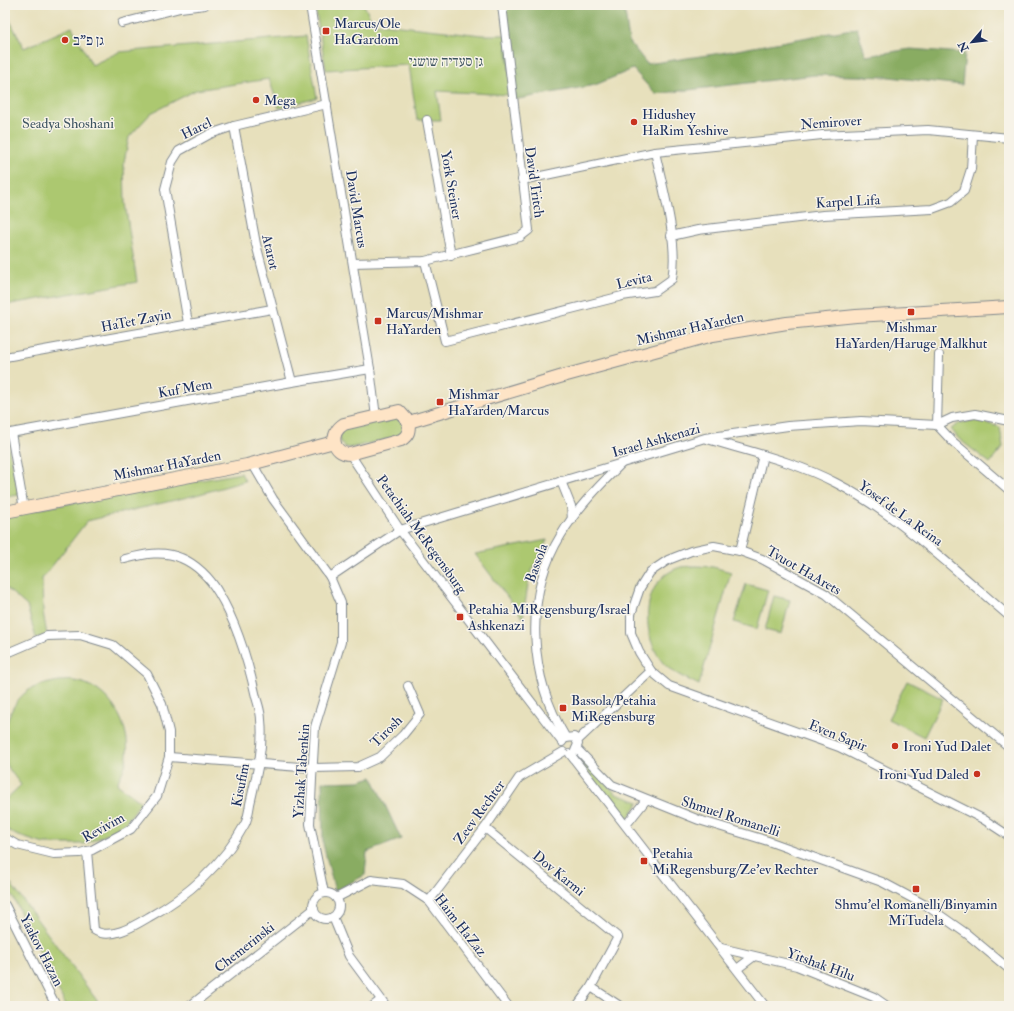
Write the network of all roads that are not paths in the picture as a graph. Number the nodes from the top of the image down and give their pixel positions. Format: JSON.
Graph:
{"nodes":[{"id":1,"x":205,"y":5,"type":"edge"},
{"id":2,"x":310,"y":5,"type":"edge"},
{"id":3,"x":502,"y":5,"type":"edge"},
{"id":4,"x":122,"y":23,"type":"dead end"},
{"id":5,"x":327,"y":104,"type":"junction"},
{"id":6,"x":426,"y":120,"type":"dead end"},
{"id":7,"x":234,"y":126,"type":"junction"},
{"id":8,"x":973,"y":135,"type":"junction"},
{"id":9,"x":1009,"y":138,"type":"edge"},
{"id":10,"x":655,"y":152,"type":"junction"},
{"id":11,"x":522,"y":180,"type":"junction"},
{"id":12,"x":671,"y":236,"type":"junction"},
{"id":13,"x":451,"y":256,"type":"junction"},
{"id":14,"x":425,"y":262,"type":"junction"},
{"id":15,"x":353,"y":264,"type":"junction"},
{"id":16,"x":1009,"y":307,"type":"edge"},
{"id":17,"x":272,"y":309,"type":"junction"},
{"id":18,"x":188,"y":324,"type":"junction"},
{"id":19,"x":939,"y":355,"type":"dead end"},
{"id":20,"x":5,"y":357,"type":"edge"},
{"id":21,"x":370,"y":369,"type":"junction"},
{"id":22,"x":292,"y":382,"type":"junction"},
{"id":23,"x":376,"y":417,"type":"junction"},
{"id":24,"x":1009,"y":421,"type":"edge"},
{"id":25,"x":409,"y":422,"type":"junction"},
{"id":26,"x":937,"y":425,"type":"junction"},
{"id":27,"x":8,"y":434,"type":"edge"},
{"id":28,"x":705,"y":438,"type":"junction"},
{"id":29,"x":334,"y":442,"type":"junction"},
{"id":30,"x":350,"y":454,"type":"junction"},
{"id":31,"x":763,"y":456,"type":"junction"},
{"id":32,"x":252,"y":463,"type":"junction"},
{"id":33,"x":622,"y":463,"type":"junction"},
{"id":34,"x":562,"y":481,"type":"junction"},
{"id":35,"x":1009,"y":490,"type":"edge"},
{"id":36,"x":24,"y":509,"type":"junction"},
{"id":37,"x":5,"y":512,"type":"edge"},
{"id":38,"x":572,"y":520,"type":"junction"},
{"id":39,"x":400,"y":530,"type":"junction"},
{"id":40,"x":740,"y":551,"type":"junction"},
{"id":41,"x":125,"y":559,"type":"dead end"},
{"id":42,"x":330,"y":577,"type":"junction"},
{"id":43,"x":1009,"y":616,"type":"edge"},
{"id":44,"x":5,"y":654,"type":"edge"},
{"id":45,"x":651,"y":671,"type":"junction"},
{"id":46,"x":408,"y":686,"type":"dead end"},
{"id":47,"x":564,"y":740,"type":"junction"},
{"id":48,"x":1009,"y":747,"type":"edge"},
{"id":49,"x":572,"y":749,"type":"junction"},
{"id":50,"x":169,"y":757,"type":"junction"},
{"id":51,"x":258,"y":765,"type":"junction"},
{"id":52,"x":313,"y":768,"type":"junction"},
{"id":53,"x":646,"y":800,"type":"junction"},
{"id":54,"x":626,"y":825,"type":"junction"},
{"id":55,"x":485,"y":828,"type":"junction"},
{"id":56,"x":1009,"y":836,"type":"edge"},
{"id":57,"x":5,"y":838,"type":"edge"},
{"id":58,"x":87,"y":851,"type":"junction"},
{"id":59,"x":324,"y":893,"type":"junction"},
{"id":60,"x":336,"y":898,"type":"junction"},
{"id":61,"x":428,"y":901,"type":"junction"},
{"id":62,"x":5,"y":905,"type":"edge"},
{"id":63,"x":314,"y":909,"type":"junction"},
{"id":64,"x":333,"y":917,"type":"junction"},
{"id":65,"x":721,"y":948,"type":"junction"},
{"id":66,"x":753,"y":957,"type":"junction"},
{"id":67,"x":737,"y":969,"type":"junction"},
{"id":68,"x":1009,"y":969,"type":"edge"},
{"id":69,"x":591,"y":987,"type":"junction"},
{"id":70,"x":384,"y":1003,"type":"edge"},
{"id":71,"x":56,"y":1006,"type":"edge"},
{"id":72,"x":190,"y":1006,"type":"edge"},
{"id":73,"x":373,"y":1006,"type":"edge"},
{"id":74,"x":508,"y":1006,"type":"edge"},
{"id":75,"x":577,"y":1006,"type":"edge"},
{"id":76,"x":620,"y":1006,"type":"edge"},
{"id":77,"x":765,"y":1006,"type":"edge"},
{"id":78,"x":886,"y":1006,"type":"edge"}],
"edges":[{"from":1,"to":4,"type":"street"},
{"from":2,"to":5,"type":"street","name":"David Marcus"},
{"from":3,"to":11,"type":"street","name":"David Tritch"},
{"from":5,"to":7,"type":"street","name":"Harel"},
{"from":5,"to":15,"type":"street","name":"David Marcus"},
{"from":6,"to":13,"type":"street","name":"York Steiner"},
{"from":7,"to":17,"type":"street","name":"Atarot"},
{"from":7,"to":18,"type":"street","name":"Harel"},
{"from":8,"to":9,"type":"street","name":"Nemirover"},
{"from":8,"to":10,"type":"street","name":"Nemirover"},
{"from":8,"to":12,"type":"street","name":"Karpel Lifa"},
{"from":10,"to":11,"type":"street"},
{"from":10,"to":12,"type":"street","name":"Levita"},
{"from":11,"to":13,"type":"street","name":"David Tritch"},
{"from":12,"to":14,"type":"street","name":"Levita"},
{"from":13,"to":14,"type":"street","name":"David Tritch"},
{"from":14,"to":15,"type":"street","name":"David Tritch"},
{"from":15,"to":21,"type":"street","name":"David Marcus"},
{"from":16,"to":25,"type":"street","name":"Mishmar HaYarden"},
{"from":17,"to":18,"type":"street","name":"HaTet Zayin"},
{"from":17,"to":22,"type":"street","name":"Atarot"},
{"from":18,"to":20,"type":"street","name":"HaTet Zayin"},
{"from":19,"to":26,"type":"street"},
{"from":21,"to":22,"type":"street","name":"Kuf Mem"},
{"from":21,"to":23,"type":"street","name":"David Marcus"},
{"from":22,"to":27,"type":"street","name":"Kuf Mem"},
{"from":23,"to":25,"type":"street"},
{"from":23,"to":29,"type":"street"},
{"from":24,"to":26,"type":"street","name":"Israel Ashkenazi"},
{"from":25,"to":30,"type":"street"},
{"from":26,"to":28,"type":"street","name":"Israel Ashkenazi"},
{"from":26,"to":35,"type":"street"},
{"from":27,"to":36,"type":"street"},
{"from":28,"to":31,"type":"street","name":"Yosef de La Reina"},
{"from":28,"to":33,"type":"street","name":"Israel Ashkenazi"},
{"from":29,"to":30,"type":"street"},
{"from":29,"to":32,"type":"street","name":"Mishmar HaYarden"},
{"from":30,"to":39,"type":"street","name":"Petachiah MeRegensburg"},
{"from":31,"to":40,"type":"street"},
{"from":31,"to":43,"type":"street","name":"Yosef de La Reina"},
{"from":32,"to":36,"type":"street","name":"Mishmar HaYarden"},
{"from":32,"to":42,"type":"street","name":"Yizhak Tabenkin"},
{"from":33,"to":34,"type":"street","name":"Israel Ashkenazi"},
{"from":33,"to":38,"type":"street","name":"Bassola"},
{"from":34,"to":38,"type":"street"},
{"from":34,"to":39,"type":"street","name":"Israel Ashkenazi"},
{"from":36,"to":37,"type":"street","name":"Mishmar HaYarden"},
{"from":38,"to":47,"type":"street","name":"Bassola"},
{"from":39,"to":42,"type":"street","name":"Israel Ashkenazi"},
{"from":39,"to":47,"type":"street","name":"Petachiah MeRegensburg"},
{"from":40,"to":45,"type":"street","name":"Tvuot HaArets"},
{"from":40,"to":48,"type":"street","name":"Tvuot HaArets"},
{"from":41,"to":51,"type":"street","name":"Kisufim"},
{"from":42,"to":52,"type":"street","name":"Yizhak Tabenkin"},
{"from":44,"to":50,"type":"street","name":"Revivim"},
{"from":45,"to":49,"type":"street","name":"Zeev Rechter"},
{"from":45,"to":56,"type":"street","name":"Even Sapir"},
{"from":46,"to":52,"type":"street","name":"Tirosh"},
{"from":47,"to":49,"type":"street"},
{"from":47,"to":49,"type":"street"},
{"from":49,"to":53,"type":"street","name":"Shmuel Romanelli"},
{"from":49,"to":54,"type":"street"},
{"from":49,"to":55,"type":"street","name":"Zeev Rechter"},
{"from":50,"to":51,"type":"street","name":"Tirosh"},
{"from":50,"to":58,"type":"street","name":"Revivim"},
{"from":51,"to":52,"type":"street","name":"Tirosh"},
{"from":51,"to":58,"type":"street","name":"Kisufim"},
{"from":52,"to":59,"type":"street","name":"Yizhak Tabenkin"},
{"from":53,"to":54,"type":"street"},
{"from":53,"to":68,"type":"street","name":"Shmuel Romanelli"},
{"from":54,"to":65,"type":"street"},
{"from":55,"to":61,"type":"street","name":"Zeev Rechter"},
{"from":55,"to":69,"type":"street","name":"Dov Karmi"},
{"from":57,"to":58,"type":"street","name":"Revivim"},
{"from":59,"to":60,"type":"street"},
{"from":59,"to":63,"type":"street"},
{"from":60,"to":61,"type":"street","name":"Haim HaZaz"},
{"from":60,"to":64,"type":"street"},
{"from":61,"to":74,"type":"street","name":"Haim HaZaz"},
{"from":62,"to":71,"type":"street","name":"Yaakov Hazan"},
{"from":63,"to":64,"type":"street"},
{"from":63,"to":72,"type":"street","name":"Chemerinski"},
{"from":64,"to":70,"type":"street"},
{"from":65,"to":66,"type":"street","name":"Yitshak Hilu"},
{"from":65,"to":67,"type":"street"},
{"from":66,"to":67,"type":"street"},
{"from":66,"to":78,"type":"street","name":"Yitshak Hilu"},
{"from":67,"to":77,"type":"street"},
{"from":69,"to":75,"type":"street"},
{"from":69,"to":76,"type":"street"},
{"from":70,"to":73,"type":"street"}]}
